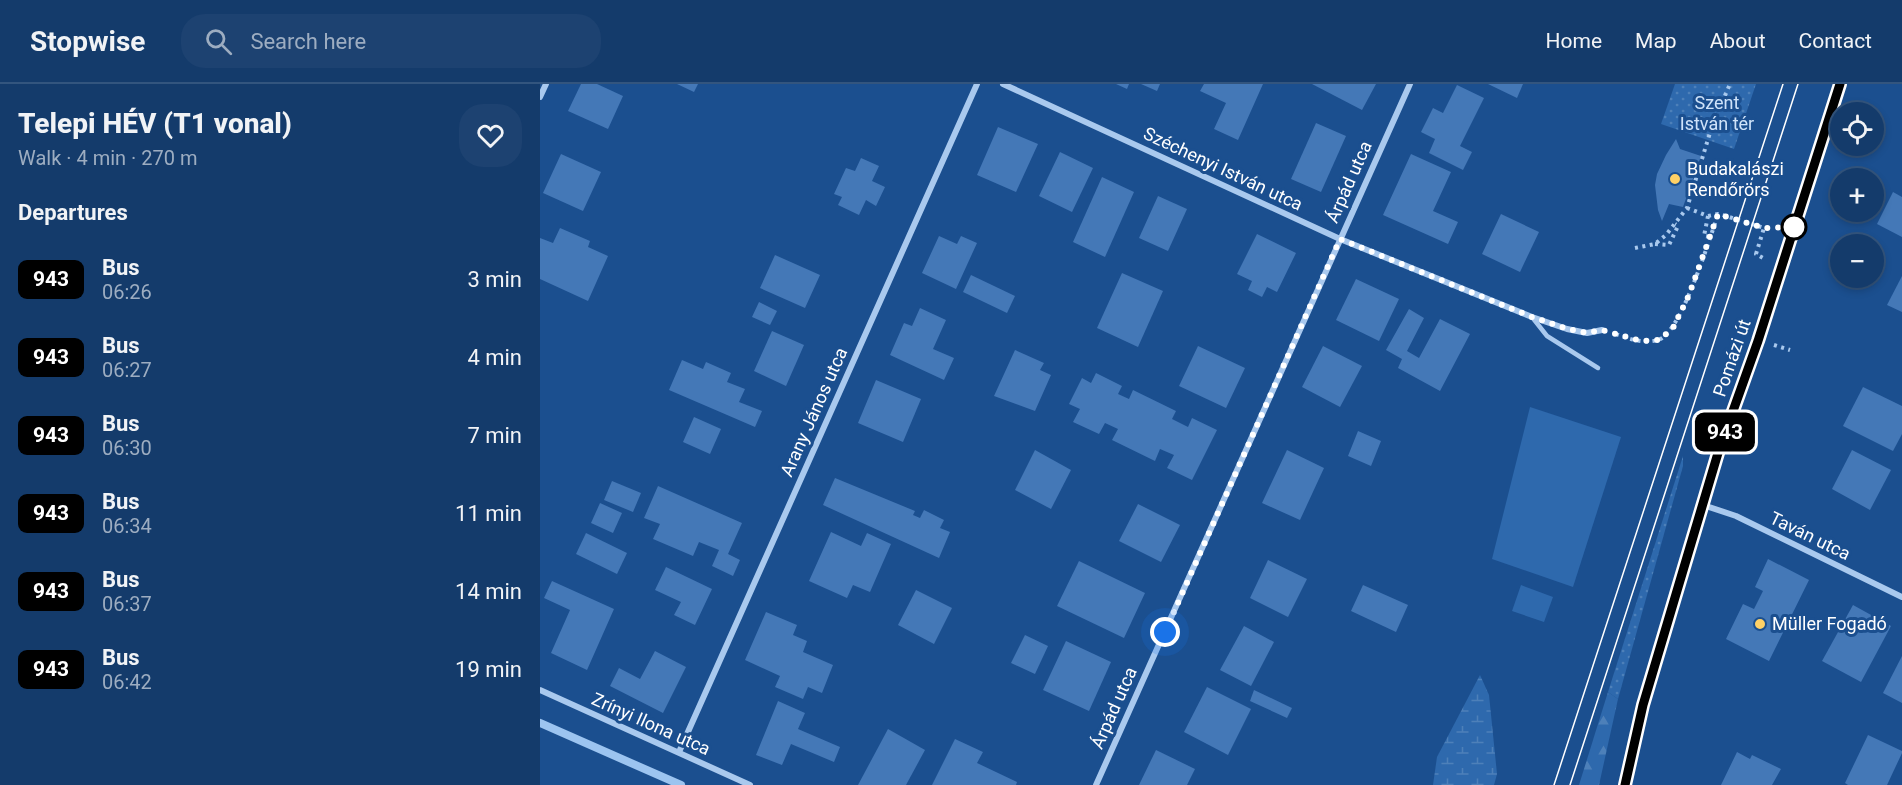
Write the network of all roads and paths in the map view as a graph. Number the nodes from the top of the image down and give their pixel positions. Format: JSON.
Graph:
{"nodes":[{"id":1,"x":546,"y":84,"type":"edge"},
{"id":2,"x":977,"y":84,"type":"edge"},
{"id":3,"x":1003,"y":84,"type":"edge"},
{"id":4,"x":1410,"y":84,"type":"edge"},
{"id":5,"x":1730,"y":84,"type":"edge"},
{"id":6,"x":1840,"y":84,"type":"edge"},
{"id":7,"x":540,"y":97,"type":"edge"},
{"id":8,"x":1687,"y":208,"type":"junction"},
{"id":9,"x":1718,"y":214,"type":"junction"},
{"id":10,"x":1708,"y":216,"type":"junction"},
{"id":11,"x":1675,"y":224,"type":"junction"},
{"id":12,"x":1710,"y":237,"type":"junction"},
{"id":13,"x":1340,"y":239,"type":"junction"},
{"id":14,"x":1655,"y":244,"type":"junction"},
{"id":15,"x":1635,"y":248,"type":"dead end"},
{"id":16,"x":1756,"y":254,"type":"dead end"},
{"id":17,"x":1532,"y":317,"type":"junction"},
{"id":18,"x":1602,"y":330,"type":"joint"},
{"id":19,"x":1598,"y":368,"type":"dead end"},
{"id":20,"x":1703,"y":505,"type":"junction"},
{"id":21,"x":1902,"y":597,"type":"edge"},
{"id":22,"x":540,"y":690,"type":"edge"},
{"id":23,"x":679,"y":752,"type":"junction"},
{"id":24,"x":750,"y":785,"type":"edge"},
{"id":25,"x":1096,"y":785,"type":"edge"},
{"id":26,"x":1625,"y":785,"type":"edge"}],
"edges":[{"from":1,"to":7,"type":"street"},
{"from":2,"to":23,"type":"street","name":"Arany János utca"},
{"from":3,"to":13,"type":"street","name":"Széchenyi István utca"},
{"from":4,"to":13,"type":"street","name":"Árpád utca"},
{"from":5,"to":8,"type":"path"},
{"from":6,"to":20,"type":"main road","name":"Pomázi út"},
{"from":8,"to":10,"type":"path"},
{"from":8,"to":11,"type":"path"},
{"from":9,"to":10,"type":"path"},
{"from":9,"to":12,"type":"path"},
{"from":9,"to":16,"type":"path"},
{"from":10,"to":12,"type":"path"},
{"from":11,"to":14,"type":"path"},
{"from":11,"to":14,"type":"path"},
{"from":12,"to":18,"type":"path"},
{"from":13,"to":17,"type":"street","name":"Széchenyi István utca"},
{"from":13,"to":25,"type":"street","name":"Árpád utca"},
{"from":14,"to":15,"type":"path"},
{"from":17,"to":18,"type":"street","name":"Széchenyi István utca"},
{"from":17,"to":19,"type":"lane"},
{"from":20,"to":21,"type":"street","name":"Taván utca"},
{"from":20,"to":26,"type":"main road","name":"Pomázi út"},
{"from":22,"to":23,"type":"street","name":"Zrínyi Ilona utca"},
{"from":23,"to":24,"type":"street","name":"Zrínyi Ilona utca"}]}
